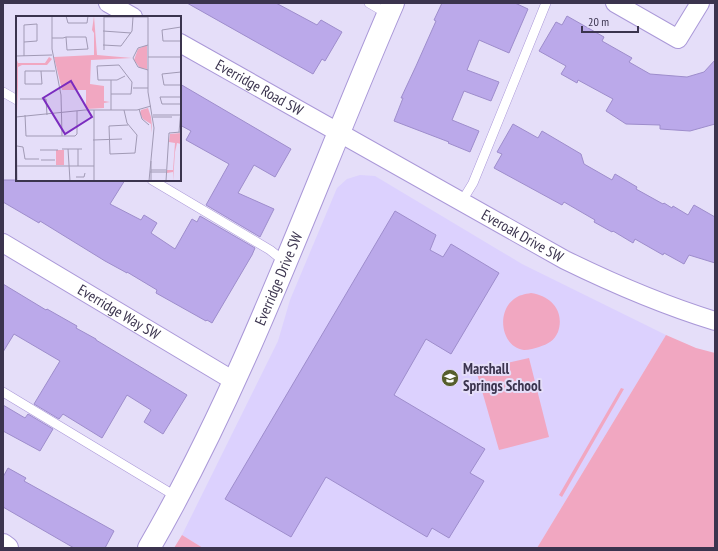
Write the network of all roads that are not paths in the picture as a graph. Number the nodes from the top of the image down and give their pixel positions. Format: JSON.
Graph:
{"nodes":[{"id":1,"x":108,"y":3,"type":"edge"},
{"id":2,"x":369,"y":3,"type":"edge"},
{"id":3,"x":546,"y":3,"type":"edge"},
{"id":4,"x":615,"y":3,"type":"edge"},
{"id":5,"x":700,"y":3,"type":"edge"},
{"id":6,"x":391,"y":8,"type":"edge"},
{"id":7,"x":131,"y":16,"type":"edge"},
{"id":8,"x":181,"y":44,"type":"edge"},
{"id":9,"x":3,"y":92,"type":"edge"},
{"id":10,"x":16,"y":99,"type":"edge"},
{"id":11,"x":339,"y":133,"type":"junction"},
{"id":12,"x":154,"y":181,"type":"edge"},
{"id":13,"x":462,"y":201,"type":"junction"},
{"id":14,"x":3,"y":242,"type":"edge"},
{"id":15,"x":285,"y":262,"type":"junction"},
{"id":16,"x":715,"y":321,"type":"edge"},
{"id":17,"x":234,"y":381,"type":"junction"},
{"id":18,"x":3,"y":392,"type":"edge"},
{"id":19,"x":177,"y":497,"type":"junction"},
{"id":20,"x":3,"y":546,"type":"edge"},
{"id":21,"x":7,"y":548,"type":"edge"},
{"id":22,"x":149,"y":548,"type":"edge"}],
"edges":[{"from":1,"to":7,"type":"street"},
{"from":2,"to":6,"type":"lane"},
{"from":3,"to":13,"type":"lane"},
{"from":4,"to":5,"type":"street"},
{"from":6,"to":11,"type":"street","name":"Everridge Drive SW"},
{"from":8,"to":11,"type":"street","name":"Everridge Road SW"},
{"from":9,"to":10,"type":"lane"},
{"from":11,"to":13,"type":"street","name":"Everoak Drive SW"},
{"from":11,"to":15,"type":"street","name":"Everridge Drive SW"},
{"from":12,"to":15,"type":"lane"},
{"from":13,"to":16,"type":"street","name":"Everoak Drive SW"},
{"from":14,"to":17,"type":"street","name":"Everridge Way SW"},
{"from":15,"to":17,"type":"street","name":"Everridge Drive SW"},
{"from":17,"to":19,"type":"street","name":"Everridge Drive SW"},
{"from":18,"to":19,"type":"lane"},
{"from":19,"to":22,"type":"street","name":"Everridge Drive SW"},
{"from":20,"to":21,"type":"street"}]}
